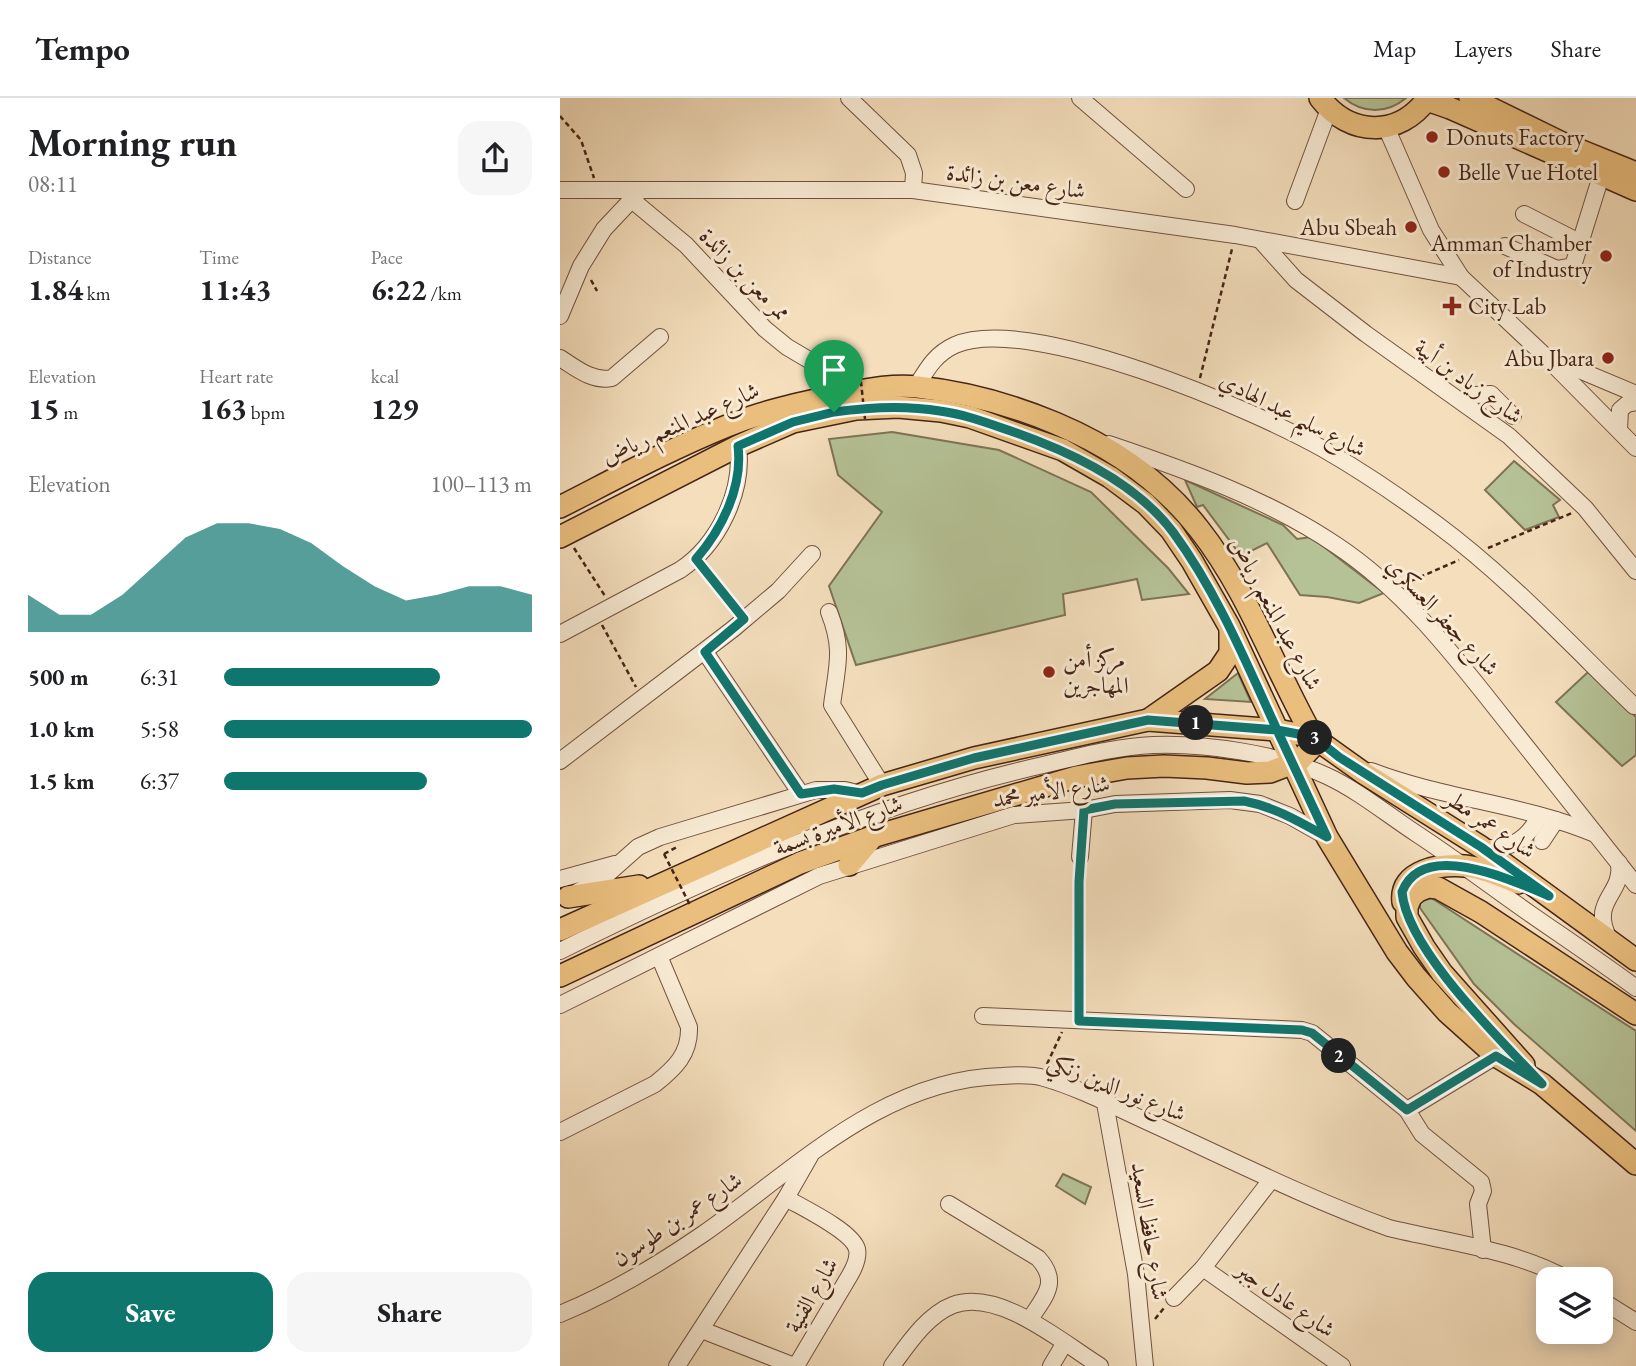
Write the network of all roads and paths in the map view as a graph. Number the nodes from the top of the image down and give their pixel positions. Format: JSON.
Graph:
{"nodes":[{"id":1,"x":849,"y":98,"type":"edge"},
{"id":2,"x":1080,"y":98,"type":"edge"},
{"id":3,"x":1470,"y":98,"type":"edge"},
{"id":4,"x":1427,"y":99,"type":"edge"},
{"id":5,"x":1325,"y":103,"type":"edge"},
{"id":6,"x":560,"y":116,"type":"edge"},
{"id":7,"x":1386,"y":127,"type":"junction"},
{"id":8,"x":1636,"y":173,"type":"edge"},
{"id":9,"x":1601,"y":176,"type":"junction"},
{"id":10,"x":1186,"y":189,"type":"dead end"},
{"id":11,"x":560,"y":190,"type":"edge"},
{"id":12,"x":913,"y":190,"type":"junction"},
{"id":13,"x":1636,"y":190,"type":"edge"},
{"id":14,"x":598,"y":191,"type":"junction"},
{"id":15,"x":635,"y":196,"type":"junction"},
{"id":16,"x":1295,"y":201,"type":"dead end"},
{"id":17,"x":1524,"y":214,"type":"dead end"},
{"id":18,"x":1235,"y":235,"type":"junction"},
{"id":19,"x":1262,"y":242,"type":"junction"},
{"id":20,"x":1579,"y":242,"type":"junction"},
{"id":21,"x":1505,"y":246,"type":"dead end"},
{"id":22,"x":1461,"y":277,"type":"junction"},
{"id":23,"x":560,"y":316,"type":"edge"},
{"id":24,"x":660,"y":337,"type":"dead end"},
{"id":25,"x":1544,"y":355,"type":"junction"},
{"id":26,"x":560,"y":358,"type":"edge"},
{"id":27,"x":831,"y":373,"type":"dead end"},
{"id":28,"x":860,"y":373,"type":"dead end"},
{"id":29,"x":916,"y":387,"type":"junction"},
{"id":30,"x":1196,"y":391,"type":"junction"},
{"id":31,"x":1636,"y":394,"type":"edge"},
{"id":32,"x":1636,"y":402,"type":"edge"},
{"id":33,"x":1465,"y":404,"type":"junction"},
{"id":34,"x":1513,"y":416,"type":"dead end"},
{"id":35,"x":865,"y":419,"type":"dead end"},
{"id":36,"x":1619,"y":430,"type":"junction"},
{"id":37,"x":1091,"y":439,"type":"junction"},
{"id":38,"x":738,"y":446,"type":"junction"},
{"id":39,"x":1636,"y":448,"type":"edge"},
{"id":40,"x":560,"y":507,"type":"edge"},
{"id":41,"x":1585,"y":508,"type":"junction"},
{"id":42,"x":563,"y":536,"type":"edge"},
{"id":43,"x":1475,"y":553,"type":"junction"},
{"id":44,"x":812,"y":554,"type":"dead end"},
{"id":45,"x":696,"y":559,"type":"junction"},
{"id":46,"x":1636,"y":571,"type":"edge"},
{"id":47,"x":1391,"y":589,"type":"junction"},
{"id":48,"x":612,"y":607,"type":"junction"},
{"id":49,"x":829,"y":612,"type":"dead end"},
{"id":50,"x":596,"y":615,"type":"junction"},
{"id":51,"x":744,"y":619,"type":"junction"},
{"id":52,"x":1229,"y":626,"type":"junction"},
{"id":53,"x":560,"y":634,"type":"edge"},
{"id":54,"x":705,"y":652,"type":"junction"},
{"id":55,"x":643,"y":699,"type":"junction"},
{"id":56,"x":1634,"y":706,"type":"dead end"},
{"id":57,"x":1148,"y":720,"type":"junction"},
{"id":58,"x":1277,"y":730,"type":"junction"},
{"id":59,"x":1305,"y":751,"type":"junction"},
{"id":60,"x":560,"y":761,"type":"edge"},
{"id":61,"x":1351,"y":764,"type":"junction"},
{"id":62,"x":882,"y":785,"type":"junction"},
{"id":63,"x":862,"y":793,"type":"junction"},
{"id":64,"x":801,"y":794,"type":"junction"},
{"id":65,"x":1084,"y":810,"type":"junction"},
{"id":66,"x":1539,"y":816,"type":"junction"},
{"id":67,"x":1556,"y":820,"type":"junction"},
{"id":68,"x":1597,"y":835,"type":"junction"},
{"id":69,"x":872,"y":837,"type":"junction"},
{"id":70,"x":1327,"y":837,"type":"junction"},
{"id":71,"x":1542,"y":841,"type":"dead end"},
{"id":72,"x":683,"y":845,"type":"dead end"},
{"id":73,"x":1481,"y":847,"type":"junction"},
{"id":74,"x":1080,"y":857,"type":"joint"},
{"id":75,"x":1619,"y":863,"type":"junction"},
{"id":76,"x":849,"y":865,"type":"junction"},
{"id":77,"x":1466,"y":866,"type":"junction"},
{"id":78,"x":662,"y":883,"type":"junction"},
{"id":79,"x":1636,"y":885,"type":"edge"},
{"id":80,"x":563,"y":892,"type":"edge"},
{"id":81,"x":1549,"y":896,"type":"junction"},
{"id":82,"x":690,"y":905,"type":"dead end"},
{"id":83,"x":1407,"y":917,"type":"junction"},
{"id":84,"x":560,"y":930,"type":"edge"},
{"id":85,"x":1610,"y":941,"type":"junction"},
{"id":86,"x":560,"y":951,"type":"edge"},
{"id":87,"x":659,"y":956,"type":"junction"},
{"id":88,"x":1636,"y":960,"type":"edge"},
{"id":89,"x":560,"y":976,"type":"edge"},
{"id":90,"x":1636,"y":988,"type":"edge"},
{"id":91,"x":560,"y":1006,"type":"edge"},
{"id":92,"x":1636,"y":1014,"type":"edge"},
{"id":93,"x":983,"y":1016,"type":"dead end"},
{"id":94,"x":1073,"y":1020,"type":"junction"},
{"id":95,"x":1502,"y":1051,"type":"junction"},
{"id":96,"x":1042,"y":1077,"type":"junction"},
{"id":97,"x":1105,"y":1103,"type":"junction"},
{"id":98,"x":1407,"y":1110,"type":"junction"},
{"id":99,"x":560,"y":1132,"type":"edge"},
{"id":100,"x":813,"y":1151,"type":"junction"},
{"id":101,"x":1636,"y":1164,"type":"edge"},
{"id":102,"x":1271,"y":1180,"type":"junction"},
{"id":103,"x":786,"y":1198,"type":"junction"},
{"id":104,"x":949,"y":1204,"type":"dead end"},
{"id":105,"x":1483,"y":1251,"type":"junction"},
{"id":106,"x":1540,"y":1267,"type":"edge"},
{"id":107,"x":1203,"y":1268,"type":"junction"},
{"id":108,"x":1170,"y":1302,"type":"joint"},
{"id":109,"x":1613,"y":1308,"type":"edge"},
{"id":110,"x":560,"y":1314,"type":"edge"},
{"id":111,"x":1030,"y":1319,"type":"junction"},
{"id":112,"x":1153,"y":1320,"type":"dead end"},
{"id":113,"x":1636,"y":1322,"type":"edge"},
{"id":114,"x":702,"y":1330,"type":"junction"},
{"id":115,"x":1064,"y":1344,"type":"junction"},
{"id":116,"x":677,"y":1366,"type":"edge"},
{"id":117,"x":795,"y":1366,"type":"edge"},
{"id":118,"x":892,"y":1366,"type":"edge"},
{"id":119,"x":1051,"y":1366,"type":"edge"},
{"id":120,"x":1100,"y":1366,"type":"edge"},
{"id":121,"x":1145,"y":1366,"type":"edge"},
{"id":122,"x":1342,"y":1366,"type":"edge"}],
"edges":[{"from":1,"to":12,"type":"street"},
{"from":2,"to":10,"type":"street"},
{"from":3,"to":8,"type":"main road"},
{"from":4,"to":7,"type":"main road"},
{"from":4,"to":9,"type":"main road"},
{"from":5,"to":7,"type":"main road"},
{"from":5,"to":16,"type":"street"},
{"from":6,"to":14,"type":"path"},
{"from":7,"to":22,"type":"street"},
{"from":9,"to":13,"type":"main road"},
{"from":9,"to":20,"type":"street"},
{"from":11,"to":14,"type":"street","name":"شارع معن بن زائدة"},
{"from":12,"to":15,"type":"street","name":"شارع معن بن زائدة"},
{"from":12,"to":18,"type":"street","name":"شارع معن بن زائدة"},
{"from":14,"to":15,"type":"street","name":"شارع معن بن زائدة"},
{"from":15,"to":23,"type":"street"},
{"from":15,"to":27,"type":"street","name":"ممر معن بن زائدة"},
{"from":17,"to":20,"type":"street"},
{"from":18,"to":19,"type":"street","name":"شارع معن بن زائدة"},
{"from":18,"to":30,"type":"path"},
{"from":19,"to":22,"type":"street","name":"شارع معن بن زائدة"},
{"from":19,"to":33,"type":"street","name":"شارع زياد بن أبية"},
{"from":20,"to":21,"type":"street"},
{"from":22,"to":25,"type":"street"},
{"from":24,"to":26,"type":"street"},
{"from":25,"to":31,"type":"street"},
{"from":25,"to":36,"type":"street"},
{"from":28,"to":35,"type":"path","bridge":true},
{"from":29,"to":30,"type":"street","name":"شارع سليم عبد الهادي"},
{"from":29,"to":37,"type":"main road","name":"شارع عبد المنعم رياض"},
{"from":29,"to":40,"type":"main road","name":"شارع عبد المنعم رياض"},
{"from":30,"to":43,"type":"street","name":"شارع سليم عبد الهادي"},
{"from":32,"to":36,"type":"street"},
{"from":33,"to":34,"type":"street"},
{"from":33,"to":41,"type":"street","name":"شارع زياد بن أبية"},
{"from":36,"to":39,"type":"street"},
{"from":37,"to":47,"type":"street","name":"شارع جعفر العسكري"},
{"from":37,"to":59,"type":"main road","name":"شارع عبد المنعم رياض"},
{"from":38,"to":42,"type":"main road","name":"شارع عبد المنعم رياض"},
{"from":38,"to":45,"type":"street"},
{"from":38,"to":52,"type":"main road","name":"شارع عبد المنعم رياض"},
{"from":41,"to":43,"type":"path"},
{"from":41,"to":46,"type":"street","name":"شارع زياد بن أبية"},
{"from":42,"to":48,"type":"path"},
{"from":43,"to":47,"type":"path"},
{"from":43,"to":56,"type":"street","name":"شارع سليم عبد الهادي"},
{"from":44,"to":51,"type":"street"},
{"from":45,"to":48,"type":"street"},
{"from":45,"to":51,"type":"path"},
{"from":47,"to":68,"type":"street","name":"شارع جعفر العسكري"},
{"from":48,"to":50,"type":"street"},
{"from":49,"to":62,"type":"street"},
{"from":50,"to":53,"type":"street"},
{"from":50,"to":55,"type":"path"},
{"from":51,"to":54,"type":"street"},
{"from":52,"to":57,"type":"main road"},
{"from":52,"to":58,"type":"main road","name":"شارع عبد المنعم رياض"},
{"from":54,"to":55,"type":"street"},
{"from":54,"to":64,"type":"street"},
{"from":55,"to":60,"type":"street"},
{"from":57,"to":58,"type":"main road","name":"شارع الأميرة بسمة"},
{"from":57,"to":62,"type":"main road","name":"شارع الأميرة بسمة"},
{"from":58,"to":59,"type":"main road","name":"شارع الأميرة بسمة"},
{"from":58,"to":59,"type":"main road","name":"شارع عبد المنعم رياض"},
{"from":59,"to":61,"type":"main road","name":"شارع عمر مطر"},
{"from":59,"to":69,"type":"main road","name":"شارع الأميرة بسمة"},
{"from":59,"to":70,"type":"main road"},
{"from":59,"to":77,"type":"street"},
{"from":59,"to":86,"type":"street"},
{"from":61,"to":66,"type":"street"},
{"from":61,"to":73,"type":"main road","name":"شارع عمر مطر"},
{"from":62,"to":63,"type":"main road","name":"شارع الأميرة بسمة"},
{"from":63,"to":64,"type":"street"},
{"from":63,"to":78,"type":"main road","name":"شارع الأميرة بسمة"},
{"from":64,"to":80,"type":"street"},
{"from":65,"to":70,"type":"street","name":"شارع الأمير محمد"},
{"from":65,"to":74,"type":"street"},
{"from":65,"to":76,"type":"street","name":"شارع الأمير محمد"},
{"from":66,"to":67,"type":"street"},
{"from":66,"to":73,"type":"street"},
{"from":67,"to":68,"type":"street"},
{"from":67,"to":71,"type":"street"},
{"from":68,"to":75,"type":"street","name":"شارع جعفر العسكري"},
{"from":69,"to":76,"type":"main road"},
{"from":69,"to":89,"type":"main road","name":"شارع الأميرة بسمة"},
{"from":70,"to":95,"type":"main road"},
{"from":72,"to":82,"type":"path","bridge":true},
{"from":73,"to":81,"type":"main road","name":"شارع عمر مطر"},
{"from":74,"to":94,"type":"path"},
{"from":75,"to":79,"type":"street","name":"شارع جعفر العسكري"},
{"from":75,"to":85,"type":"street"},
{"from":76,"to":87,"type":"street","name":"شارع الأمير محمد"},
{"from":77,"to":81,"type":"main road"},
{"from":77,"to":83,"type":"main road"},
{"from":77,"to":90,"type":"street"},
{"from":78,"to":80,"type":"main road"},
{"from":78,"to":84,"type":"main road","name":"شارع الأميرة بسمة"},
{"from":81,"to":85,"type":"main road","name":"شارع عمر مطر"},
{"from":83,"to":92,"type":"main road"},
{"from":83,"to":95,"type":"main road"},
{"from":85,"to":88,"type":"main road","name":"شارع عمر مطر"},
{"from":87,"to":91,"type":"street","name":"شارع الأمير محمد"},
{"from":87,"to":99,"type":"street"},
{"from":93,"to":94,"type":"street"},
{"from":94,"to":96,"type":"path"},
{"from":94,"to":98,"type":"street"},
{"from":95,"to":98,"type":"street"},
{"from":95,"to":101,"type":"main road"},
{"from":96,"to":97,"type":"street","name":"شارع نور الدين زنكي"},
{"from":96,"to":100,"type":"street","name":"شارع نور الدين زنكي"},
{"from":97,"to":102,"type":"street","name":"شارع نور الدين زنكي"},
{"from":97,"to":121,"type":"street","name":"شارع حافظ السعيد"},
{"from":98,"to":105,"type":"street"},
{"from":100,"to":103,"type":"street","name":"شارع نور الدين زنكي"},
{"from":100,"to":110,"type":"street","name":"شارع عمر بن طوسون"},
{"from":102,"to":105,"type":"street","name":"شارع نور الدين زنكي"},
{"from":102,"to":107,"type":"street"},
{"from":103,"to":114,"type":"street","name":"شارع نور الدين زنكي"},
{"from":103,"to":117,"type":"street","name":"شارع الفنية"},
{"from":104,"to":111,"type":"street"},
{"from":105,"to":106,"type":"street","name":"شارع نور الدين زنكي"},
{"from":107,"to":108,"type":"street"},
{"from":107,"to":122,"type":"street","name":"شارع عادل جبر"},
{"from":108,"to":112,"type":"path"},
{"from":109,"to":113,"type":"street"},
{"from":111,"to":115,"type":"street"},
{"from":111,"to":118,"type":"street"},
{"from":114,"to":116,"type":"street","name":"شارع نور الدين زنكي"},
{"from":114,"to":117,"type":"street"},
{"from":115,"to":119,"type":"street"},
{"from":115,"to":120,"type":"street"}]}
